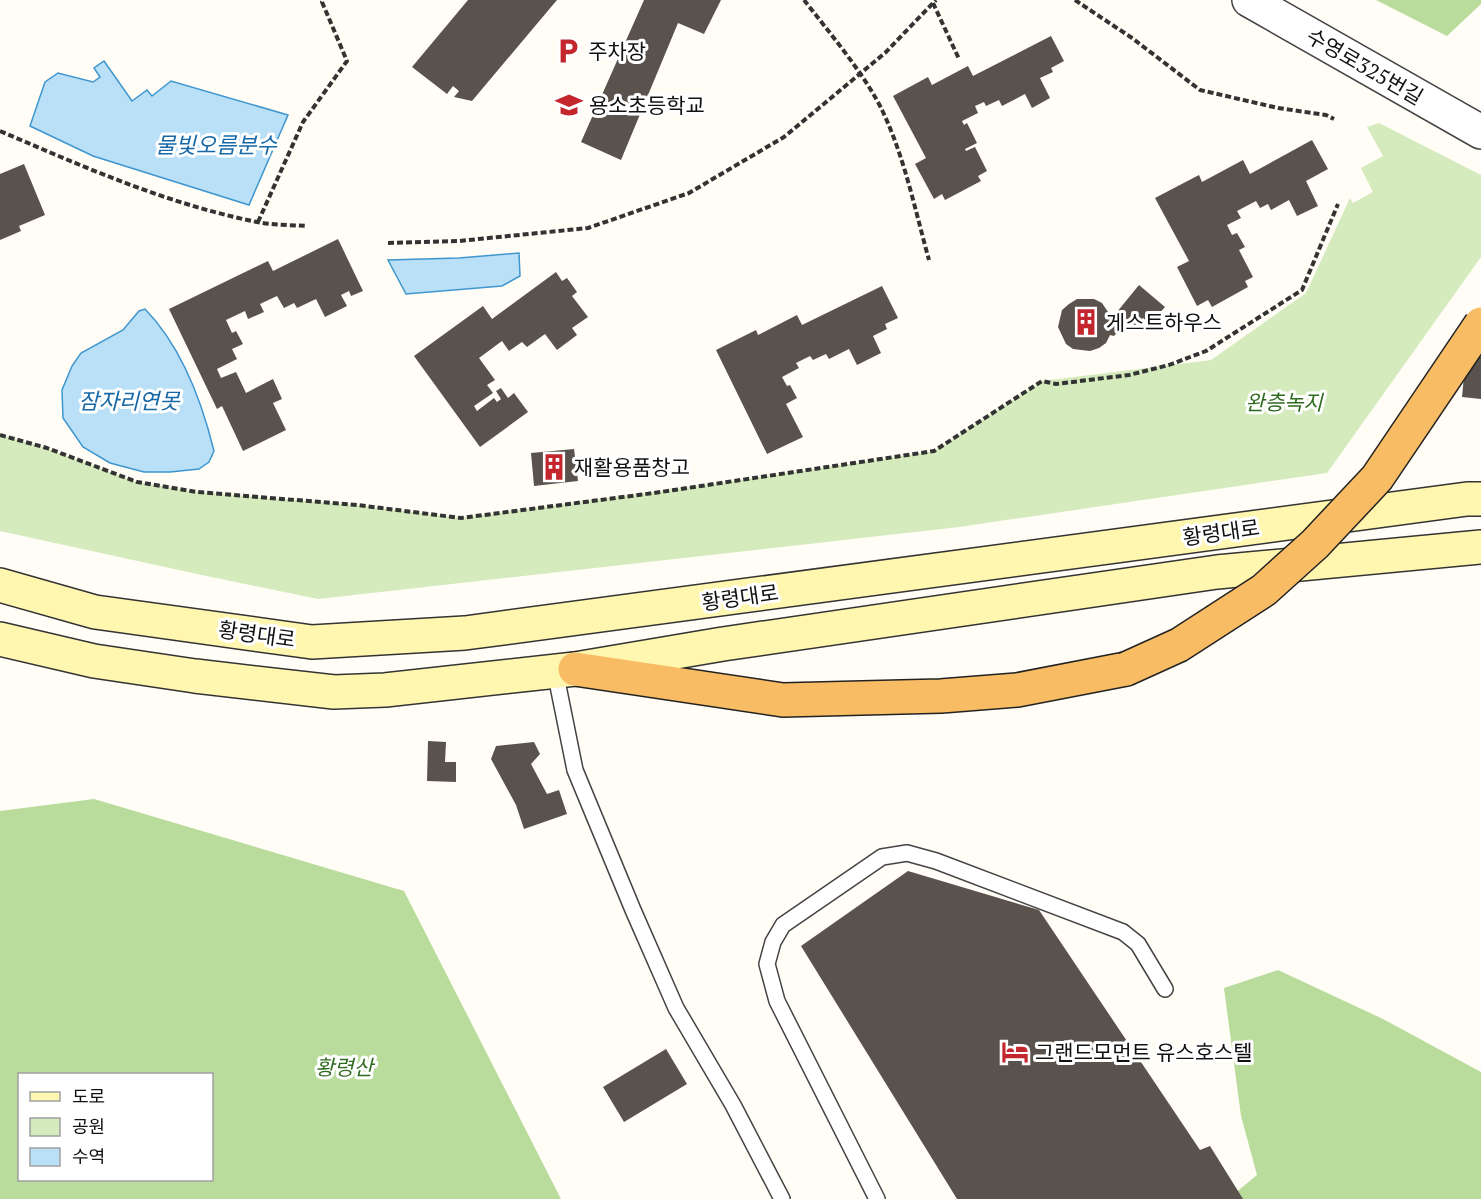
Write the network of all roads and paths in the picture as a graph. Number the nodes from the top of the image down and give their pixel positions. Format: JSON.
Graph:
{"nodes":[{"id":1,"x":324,"y":0,"type":"edge"},
{"id":2,"x":804,"y":0,"type":"edge"},
{"id":3,"x":1075,"y":0,"type":"edge"},
{"id":4,"x":1249,"y":0,"type":"edge"},
{"id":5,"x":935,"y":1,"type":"edge"},
{"id":6,"x":959,"y":59,"type":"dead end"},
{"id":7,"x":859,"y":74,"type":"junction"},
{"id":8,"x":1334,"y":119,"type":"dead end"},
{"id":9,"x":0,"y":131,"type":"edge"},
{"id":10,"x":1481,"y":132,"type":"edge"},
{"id":11,"x":1338,"y":204,"type":"dead end"},
{"id":12,"x":258,"y":222,"type":"junction"},
{"id":13,"x":307,"y":226,"type":"dead end"},
{"id":14,"x":388,"y":243,"type":"dead end"},
{"id":15,"x":928,"y":260,"type":"dead end"},
{"id":16,"x":1481,"y":324,"type":"edge"},
{"id":17,"x":0,"y":435,"type":"edge"},
{"id":18,"x":1481,"y":499,"type":"edge"},
{"id":19,"x":1481,"y":547,"type":"edge"},
{"id":20,"x":0,"y":585,"type":"edge"},
{"id":21,"x":0,"y":639,"type":"edge"},
{"id":22,"x":565,"y":670,"type":"junction"},
{"id":23,"x":1165,"y":989,"type":"dead end"},
{"id":24,"x":782,"y":1199,"type":"edge"},
{"id":25,"x":878,"y":1199,"type":"edge"}],
"edges":[{"from":1,"to":12,"type":"path"},
{"from":2,"to":7,"type":"path"},
{"from":3,"to":8,"type":"path"},
{"from":4,"to":10,"type":"street","name":"수영로325번길"},
{"from":5,"to":6,"type":"path"},
{"from":5,"to":7,"type":"path"},
{"from":7,"to":14,"type":"path"},
{"from":7,"to":15,"type":"path"},
{"from":9,"to":12,"type":"path"},
{"from":11,"to":17,"type":"path"},
{"from":12,"to":13,"type":"path"},
{"from":16,"to":22,"type":"highway","bridge":true},
{"from":18,"to":20,"type":"main road","name":"황령대로"},
{"from":19,"to":22,"type":"main road","name":"황령대로"},
{"from":21,"to":22,"type":"main road","name":"황령대로"},
{"from":22,"to":24,"type":"lane"},
{"from":23,"to":25,"type":"lane"}]}
